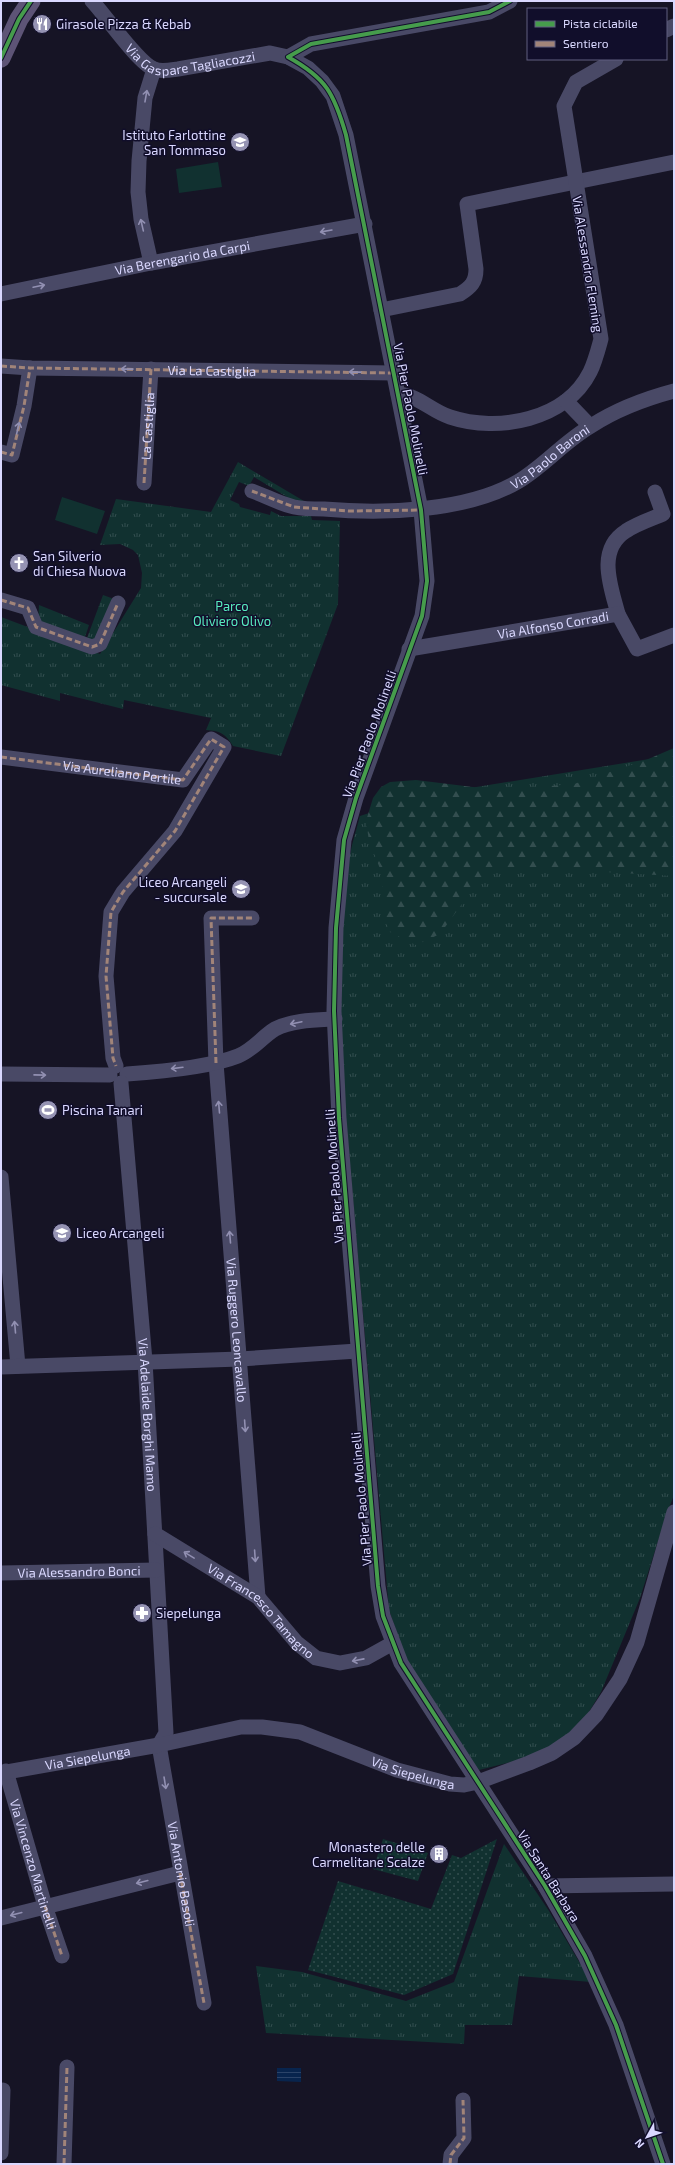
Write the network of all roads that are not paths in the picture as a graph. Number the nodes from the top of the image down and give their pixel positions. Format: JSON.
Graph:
{"nodes":[{"id":1,"x":31,"y":1,"type":"edge"},
{"id":2,"x":92,"y":1,"type":"edge"},
{"id":3,"x":510,"y":1,"type":"edge"},
{"id":4,"x":2,"y":50,"type":"edge"},
{"id":5,"x":288,"y":57,"type":"junction"},
{"id":6,"x":614,"y":60,"type":"edge"},
{"id":7,"x":154,"y":69,"type":"junction"},
{"id":8,"x":674,"y":162,"type":"edge"},
{"id":9,"x":575,"y":182,"type":"junction"},
{"id":10,"x":364,"y":224,"type":"junction"},
{"id":11,"x":151,"y":263,"type":"junction"},
{"id":12,"x":1,"y":294,"type":"edge"},
{"id":13,"x":381,"y":310,"type":"junction"},
{"id":14,"x":1,"y":366,"type":"edge"},
{"id":15,"x":30,"y":368,"type":"junction"},
{"id":16,"x":151,"y":369,"type":"junction"},
{"id":17,"x":394,"y":373,"type":"junction"},
{"id":18,"x":674,"y":391,"type":"edge"},
{"id":19,"x":398,"y":394,"type":"junction"},
{"id":20,"x":566,"y":401,"type":"junction"},
{"id":21,"x":590,"y":426,"type":"junction"},
{"id":22,"x":1,"y":452,"type":"edge"},
{"id":23,"x":144,"y":483,"type":"dead end"},
{"id":24,"x":252,"y":492,"type":"dead end"},
{"id":25,"x":656,"y":492,"type":"dead end"},
{"id":26,"x":421,"y":510,"type":"junction"},
{"id":27,"x":1,"y":600,"type":"edge"},
{"id":28,"x":118,"y":603,"type":"dead end"},
{"id":29,"x":618,"y":614,"type":"junction"},
{"id":30,"x":674,"y":635,"type":"edge"},
{"id":31,"x":409,"y":650,"type":"junction"},
{"id":32,"x":1,"y":757,"type":"edge"},
{"id":33,"x":252,"y":918,"type":"dead end"},
{"id":34,"x":334,"y":1019,"type":"junction"},
{"id":35,"x":216,"y":1063,"type":"junction"},
{"id":36,"x":1,"y":1074,"type":"edge"},
{"id":37,"x":119,"y":1075,"type":"junction"},
{"id":38,"x":1,"y":1178,"type":"edge"},
{"id":39,"x":357,"y":1351,"type":"junction"},
{"id":40,"x":240,"y":1359,"type":"junction"},
{"id":41,"x":145,"y":1361,"type":"junction"},
{"id":42,"x":18,"y":1366,"type":"junction"},
{"id":43,"x":1,"y":1367,"type":"edge"},
{"id":44,"x":674,"y":1512,"type":"edge"},
{"id":45,"x":155,"y":1534,"type":"junction"},
{"id":46,"x":156,"y":1570,"type":"junction"},
{"id":47,"x":1,"y":1573,"type":"edge"},
{"id":48,"x":258,"y":1596,"type":"junction"},
{"id":49,"x":393,"y":1642,"type":"junction"},
{"id":50,"x":159,"y":1745,"type":"junction"},
{"id":51,"x":4,"y":1772,"type":"edge"},
{"id":52,"x":478,"y":1782,"type":"junction"},
{"id":53,"x":180,"y":1873,"type":"junction"},
{"id":54,"x":674,"y":1884,"type":"edge"},
{"id":55,"x":545,"y":1886,"type":"junction"},
{"id":56,"x":45,"y":1906,"type":"junction"},
{"id":57,"x":1,"y":1918,"type":"edge"},
{"id":58,"x":62,"y":1956,"type":"dead end"},
{"id":59,"x":204,"y":2003,"type":"dead end"},
{"id":60,"x":67,"y":2067,"type":"dead end"},
{"id":61,"x":3,"y":2090,"type":"dead end"},
{"id":62,"x":463,"y":2100,"type":"dead end"},
{"id":63,"x":1,"y":2153,"type":"edge"},
{"id":64,"x":64,"y":2164,"type":"edge"},
{"id":65,"x":450,"y":2164,"type":"edge"},
{"id":66,"x":663,"y":2164,"type":"edge"}],
"edges":[{"from":1,"to":4,"type":"main road"},
{"from":2,"to":7,"type":"street","name":"Via Gaspare Tagliacozzi"},
{"from":3,"to":5,"type":"street"},
{"from":5,"to":7,"type":"street","name":"Via Gaspare Tagliacozzi"},
{"from":5,"to":10,"type":"street","name":"Via Gaspare Tagliacozzi"},
{"from":6,"to":9,"type":"street","name":"Via Alessandro Fleming"},
{"from":11,"to":7,"type":"street","one_way":true},
{"from":8,"to":9,"type":"street"},
{"from":9,"to":13,"type":"street"},
{"from":9,"to":20,"type":"street","name":"Via Alessandro Fleming"},
{"from":10,"to":11,"type":"street","name":"Via Berengario da Carpi","one_way":true},
{"from":10,"to":13,"type":"street","name":"Via Pier Paolo Molinelli"},
{"from":12,"to":11,"type":"street","name":"Via Berengario da Carpi","one_way":true},
{"from":13,"to":17,"type":"street","name":"Via Pier Paolo Molinelli"},
{"from":14,"to":15,"type":"street","name":"Via La Castiglia"},
{"from":16,"to":15,"type":"street","name":"Via La Castiglia","one_way":true},
{"from":22,"to":15,"type":"street","one_way":true},
{"from":17,"to":16,"type":"street","name":"Via La Castiglia","one_way":true},
{"from":16,"to":23,"type":"street","name":"La Castiglia"},
{"from":17,"to":19,"type":"street","name":"Via Pier Paolo Molinelli"},
{"from":18,"to":21,"type":"street","name":"Via Paolo Baroni"},
{"from":19,"to":20,"type":"street","name":"Via Alessandro Fleming"},
{"from":19,"to":26,"type":"street","name":"Via Pier Paolo Molinelli"},
{"from":20,"to":21,"type":"street"},
{"from":21,"to":26,"type":"street","name":"Via Paolo Baroni"},
{"from":24,"to":26,"type":"street"},
{"from":25,"to":29,"type":"street"},
{"from":26,"to":31,"type":"street","name":"Via Pier Paolo Molinelli"},
{"from":27,"to":28,"type":"street"},
{"from":29,"to":30,"type":"street","name":"Via Alfonso Corradi"},
{"from":29,"to":31,"type":"street","name":"Via Alfonso Corradi"},
{"from":31,"to":34,"type":"street","name":"Via Pier Paolo Molinelli"},
{"from":32,"to":37,"type":"street","name":"Via Aureliano Pertile"},
{"from":33,"to":35,"type":"street","name":"Via Ruggero Leoncavallo"},
{"from":34,"to":35,"type":"street","one_way":true},
{"from":34,"to":39,"type":"street","name":"Via Pier Paolo Molinelli"},
{"from":35,"to":37,"type":"street","one_way":true},
{"from":40,"to":35,"type":"street","name":"Via Ruggero Leoncavallo","one_way":true},
{"from":36,"to":37,"type":"street","one_way":true},
{"from":37,"to":41,"type":"street","name":"Via Adelaide Borghi Mamo"},
{"from":42,"to":38,"type":"street","one_way":true},
{"from":39,"to":40,"type":"street"},
{"from":39,"to":49,"type":"street","name":"Via Pier Paolo Molinelli"},
{"from":40,"to":41,"type":"street"},
{"from":40,"to":48,"type":"street","name":"Via Ruggero Leoncavallo","one_way":true},
{"from":41,"to":42,"type":"street"},
{"from":41,"to":45,"type":"street","name":"Via Adelaide Borghi Mamo"},
{"from":42,"to":43,"type":"street"},
{"from":44,"to":52,"type":"street","name":"Via Siepelunga"},
{"from":45,"to":46,"type":"street","name":"Via Adelaide Borghi Mamo"},
{"from":48,"to":45,"type":"street","name":"Via Francesco Tamagno","one_way":true},
{"from":46,"to":47,"type":"street","name":"Via Alessandro Bonci"},
{"from":46,"to":50,"type":"street","name":"Via Adelaide Borghi Mamo"},
{"from":49,"to":48,"type":"street","name":"Via Francesco Tamagno","one_way":true},
{"from":49,"to":52,"type":"street","name":"Via Pier Paolo Molinelli"},
{"from":50,"to":51,"type":"street","name":"Via Siepelunga"},
{"from":50,"to":52,"type":"street","name":"Via Siepelunga"},
{"from":50,"to":53,"type":"street","name":"Via Antonio Basoli","one_way":true},
{"from":51,"to":56,"type":"street","name":"Via Vincenzo Martinelli"},
{"from":52,"to":55,"type":"street","name":"Via Santa Barbara"},
{"from":53,"to":56,"type":"street","one_way":true},
{"from":53,"to":59,"type":"street","name":"Via Antonio Basoli"},
{"from":54,"to":55,"type":"street","name":"Via Santa Barbara"},
{"from":55,"to":66,"type":"street","name":"Via Santa Barbara"},
{"from":56,"to":57,"type":"street","one_way":true},
{"from":56,"to":58,"type":"street","name":"Via Vincenzo Martinelli"},
{"from":60,"to":64,"type":"street"},
{"from":61,"to":63,"type":"street"},
{"from":62,"to":65,"type":"street"}]}
